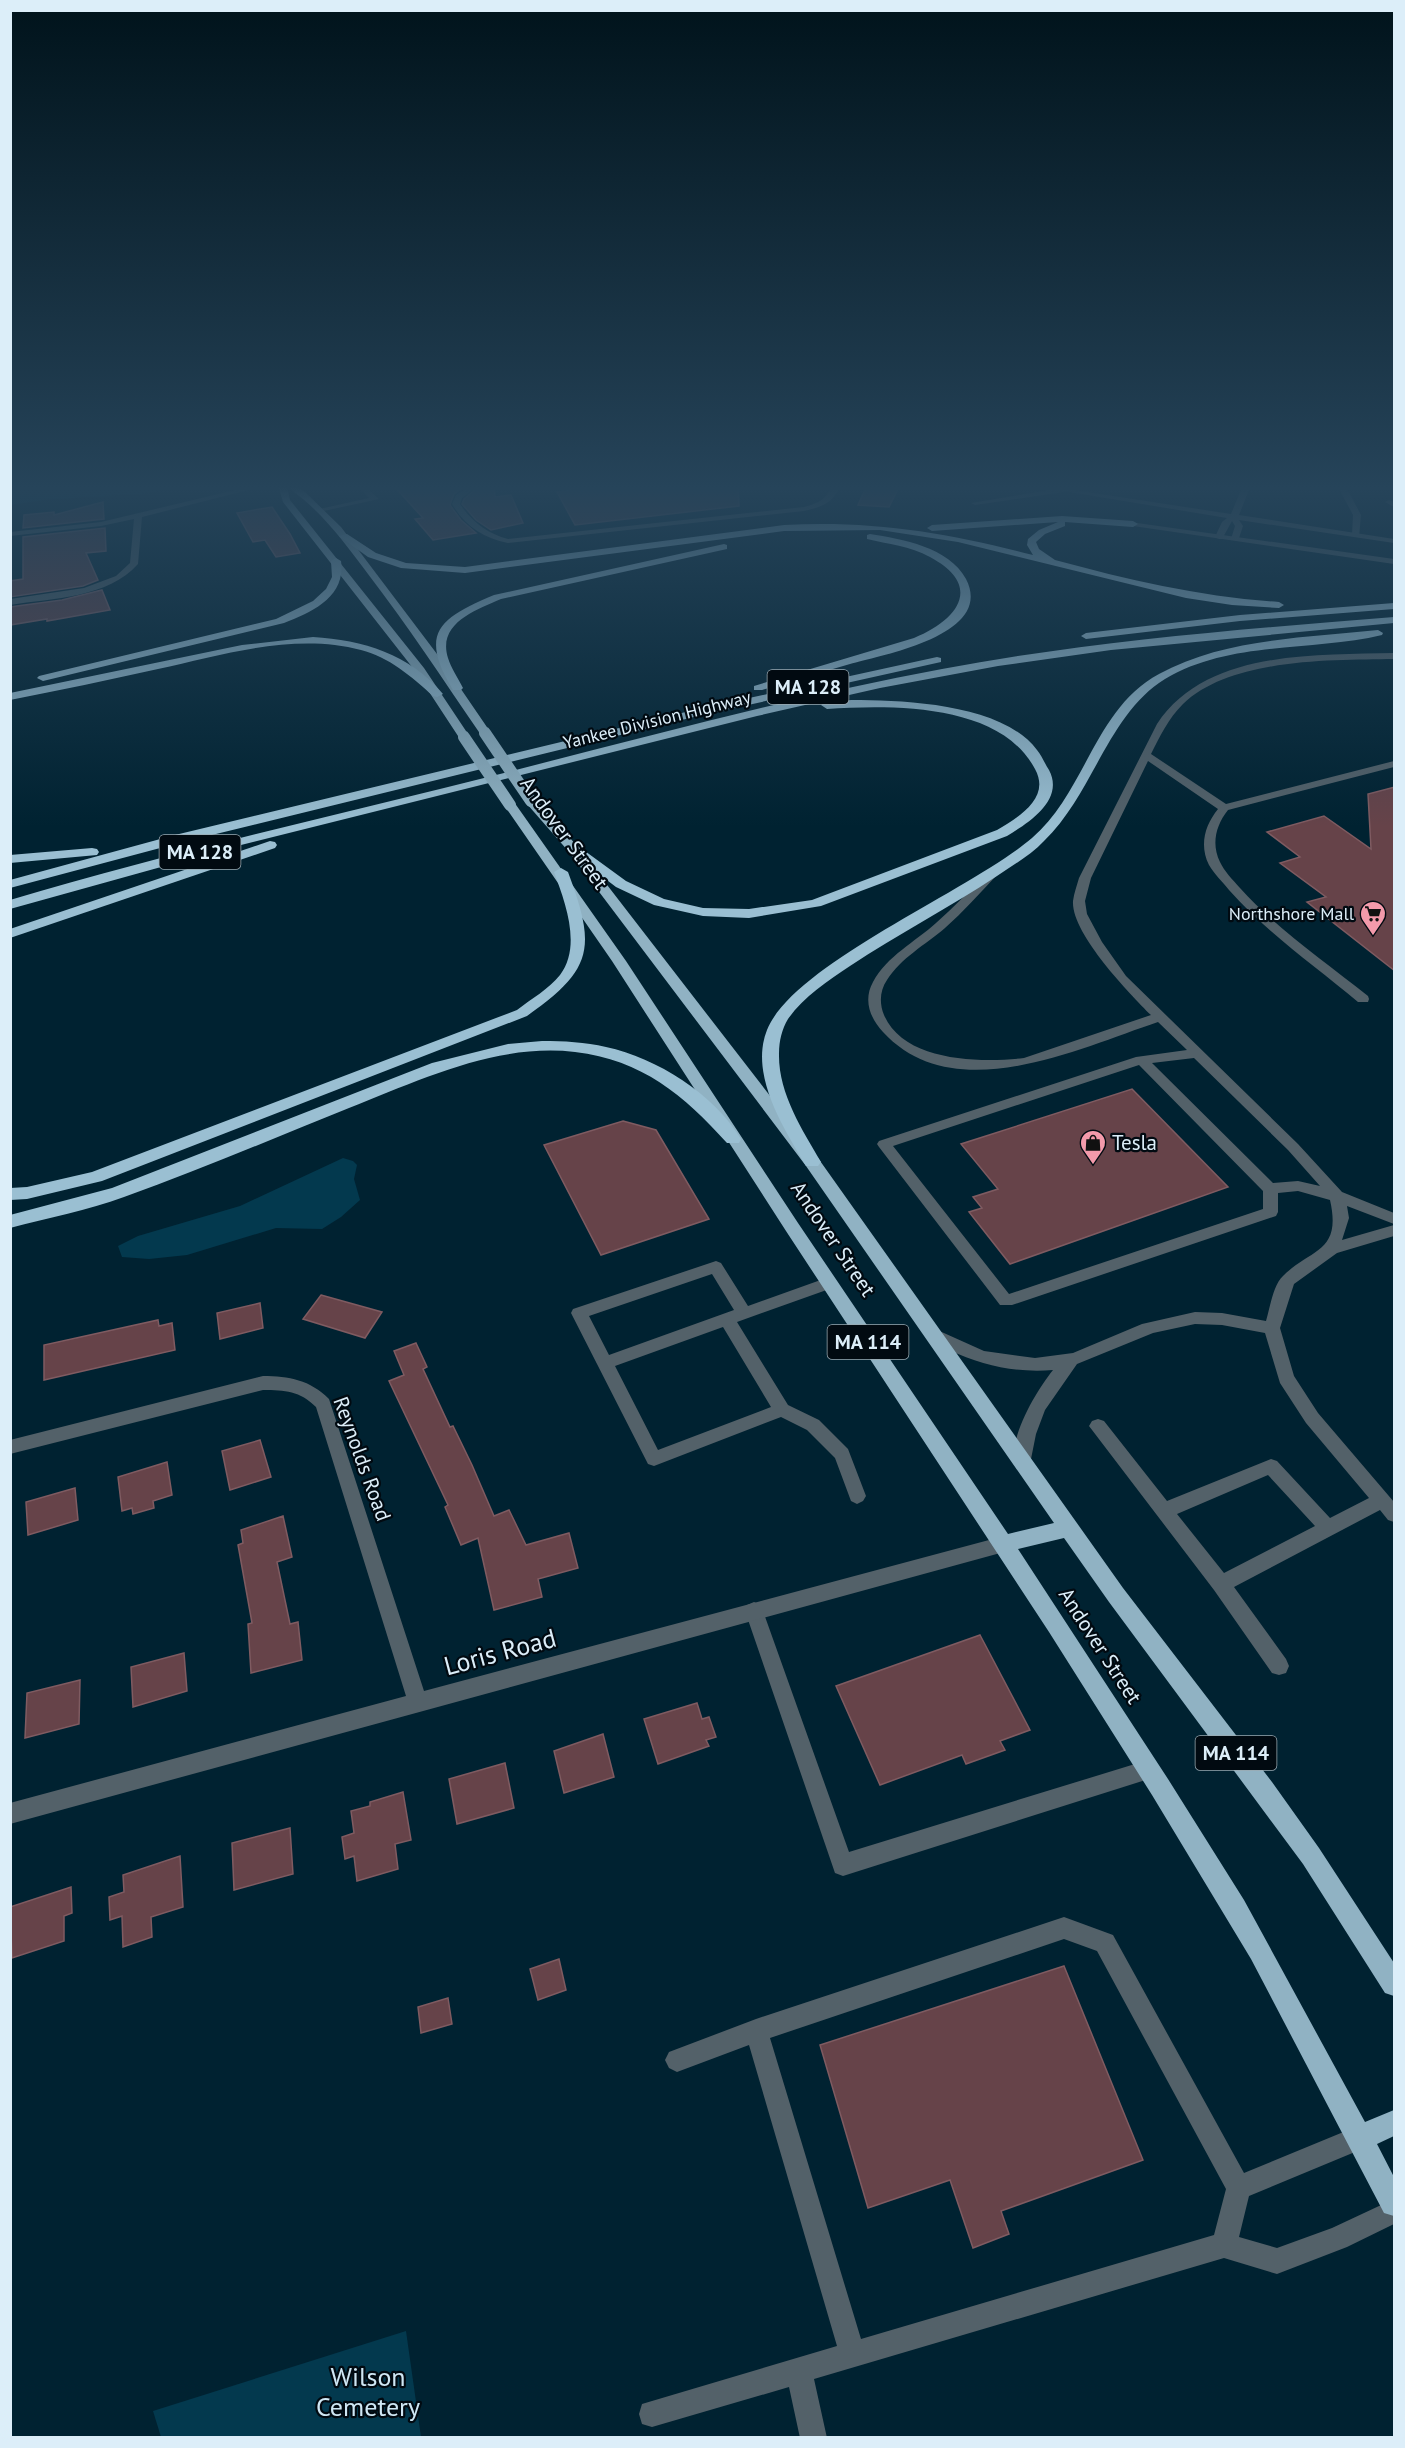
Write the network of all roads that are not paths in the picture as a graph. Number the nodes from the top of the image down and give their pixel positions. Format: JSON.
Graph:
{"nodes":[{"id":1,"x":27,"y":599,"type":"edge"},
{"id":2,"x":320,"y":599,"type":"edge"},
{"id":3,"x":365,"y":599,"type":"edge"},
{"id":4,"x":391,"y":599,"type":"edge"},
{"id":5,"x":491,"y":599,"type":"edge"},
{"id":6,"x":965,"y":599,"type":"edge"},
{"id":7,"x":1218,"y":599,"type":"edge"},
{"id":8,"x":10,"y":602,"type":"edge"},
{"id":9,"x":1395,"y":604,"type":"edge"},
{"id":10,"x":1395,"y":620,"type":"edge"},
{"id":11,"x":1395,"y":631,"type":"edge"},
{"id":12,"x":1071,"y":638,"type":"dead end"},
{"id":13,"x":994,"y":650,"type":"dead end"},
{"id":14,"x":1395,"y":656,"type":"edge"},
{"id":15,"x":10,"y":686,"type":"edge"},
{"id":16,"x":457,"y":688,"type":"junction"},
{"id":17,"x":437,"y":694,"type":"junction"},
{"id":18,"x":10,"y":697,"type":"edge"},
{"id":19,"x":704,"y":727,"type":"junction"},
{"id":20,"x":597,"y":738,"type":"junction"},
{"id":21,"x":1145,"y":755,"type":"junction"},
{"id":22,"x":1395,"y":764,"type":"edge"},
{"id":23,"x":390,"y":805,"type":"junction"},
{"id":24,"x":1224,"y":808,"type":"junction"},
{"id":25,"x":232,"y":827,"type":"junction"},
{"id":26,"x":573,"y":849,"type":"junction"},
{"id":27,"x":10,"y":859,"type":"edge"},
{"id":28,"x":561,"y":872,"type":"junction"},
{"id":29,"x":994,"y":872,"type":"junction"},
{"id":30,"x":10,"y":884,"type":"edge"},
{"id":31,"x":10,"y":905,"type":"edge"},
{"id":32,"x":10,"y":934,"type":"edge"},
{"id":33,"x":1363,"y":999,"type":"dead end"},
{"id":34,"x":1159,"y":1017,"type":"junction"},
{"id":35,"x":1199,"y":1053,"type":"junction"},
{"id":36,"x":1141,"y":1060,"type":"junction"},
{"id":37,"x":734,"y":1139,"type":"junction"},
{"id":38,"x":812,"y":1162,"type":"junction"},
{"id":39,"x":1270,"y":1189,"type":"junction"},
{"id":40,"x":10,"y":1194,"type":"edge"},
{"id":41,"x":1337,"y":1196,"type":"junction"},
{"id":42,"x":1395,"y":1219,"type":"edge"},
{"id":43,"x":10,"y":1222,"type":"edge"},
{"id":44,"x":1395,"y":1231,"type":"edge"},
{"id":45,"x":1332,"y":1249,"type":"junction"},
{"id":46,"x":829,"y":1283,"type":"junction"},
{"id":47,"x":744,"y":1313,"type":"junction"},
{"id":48,"x":727,"y":1320,"type":"junction"},
{"id":49,"x":1272,"y":1328,"type":"junction"},
{"id":50,"x":931,"y":1333,"type":"junction"},
{"id":51,"x":1072,"y":1359,"type":"junction"},
{"id":52,"x":605,"y":1363,"type":"junction"},
{"id":53,"x":782,"y":1410,"type":"junction"},
{"id":54,"x":1098,"y":1426,"type":"dead end"},
{"id":55,"x":10,"y":1447,"type":"edge"},
{"id":56,"x":1023,"y":1464,"type":"junction"},
{"id":57,"x":857,"y":1496,"type":"dead end"},
{"id":58,"x":1382,"y":1500,"type":"junction"},
{"id":59,"x":1164,"y":1511,"type":"junction"},
{"id":60,"x":1395,"y":1514,"type":"edge"},
{"id":61,"x":1068,"y":1528,"type":"junction"},
{"id":62,"x":1328,"y":1528,"type":"junction"},
{"id":63,"x":1004,"y":1544,"type":"junction"},
{"id":64,"x":1221,"y":1584,"type":"junction"},
{"id":65,"x":754,"y":1611,"type":"junction"},
{"id":66,"x":1279,"y":1666,"type":"dead end"},
{"id":67,"x":418,"y":1701,"type":"junction"},
{"id":68,"x":1148,"y":1770,"type":"junction"},
{"id":69,"x":10,"y":1814,"type":"edge"},
{"id":70,"x":1395,"y":1984,"type":"edge"},
{"id":71,"x":756,"y":2031,"type":"junction"},
{"id":72,"x":677,"y":2060,"type":"dead end"},
{"id":73,"x":1395,"y":2123,"type":"edge"},
{"id":74,"x":1358,"y":2138,"type":"junction"},
{"id":75,"x":1239,"y":2188,"type":"junction"},
{"id":76,"x":1395,"y":2204,"type":"edge"},
{"id":77,"x":1395,"y":2211,"type":"edge"},
{"id":78,"x":1224,"y":2245,"type":"junction"},
{"id":79,"x":852,"y":2353,"type":"junction"},
{"id":80,"x":798,"y":2369,"type":"junction"},
{"id":81,"x":652,"y":2414,"type":"dead end"},
{"id":82,"x":814,"y":2438,"type":"edge"}],
"edges":[{"from":1,"to":8,"type":"street"},
{"from":2,"to":15,"type":"highway"},
{"from":3,"to":17,"type":"highway","name":"Andover Street","number":"MA 114"},
{"from":4,"to":16,"type":"highway","name":"Andover Street","number":"MA 114"},
{"from":5,"to":16,"type":"highway"},
{"from":6,"to":20,"type":"highway"},
{"from":7,"to":9,"type":"highway"},
{"from":9,"to":12,"type":"highway"},
{"from":10,"to":19,"type":"highway","name":"Yankee Division Highway","number":"MA 128"},
{"from":11,"to":29,"type":"highway"},
{"from":13,"to":20,"type":"highway","name":"Yankee Division Highway","number":"MA 128"},
{"from":14,"to":21,"type":"street"},
{"from":16,"to":26,"type":"highway","name":"Andover Street","number":"MA 114","bridge":true},
{"from":17,"to":18,"type":"highway"},
{"from":17,"to":28,"type":"highway","name":"Andover Street","number":"MA 114","bridge":true},
{"from":19,"to":23,"type":"highway","name":"Yankee Division Highway","number":"MA 128"},
{"from":19,"to":26,"type":"highway"},
{"from":20,"to":25,"type":"highway","name":"Yankee Division Highway","number":"MA 128"},
{"from":21,"to":24,"type":"street"},
{"from":21,"to":34,"type":"street"},
{"from":22,"to":24,"type":"street"},
{"from":23,"to":31,"type":"highway","name":"Yankee Division Highway","number":"MA 128"},
{"from":23,"to":32,"type":"highway"},
{"from":24,"to":33,"type":"street"},
{"from":25,"to":27,"type":"highway"},
{"from":25,"to":30,"type":"highway","name":"Yankee Division Highway","number":"MA 128"},
{"from":26,"to":38,"type":"highway","name":"Andover Street","number":"MA 114"},
{"from":28,"to":37,"type":"highway","name":"Andover Street","number":"MA 114"},
{"from":28,"to":40,"type":"highway"},
{"from":29,"to":34,"type":"street"},
{"from":29,"to":38,"type":"highway"},
{"from":34,"to":35,"type":"street"},
{"from":35,"to":36,"type":"street"},
{"from":35,"to":41,"type":"street"},
{"from":36,"to":39,"type":"street"},
{"from":36,"to":39,"type":"street"},
{"from":37,"to":43,"type":"highway"},
{"from":37,"to":46,"type":"highway","name":"Andover Street","number":"MA 114"},
{"from":38,"to":50,"type":"highway","name":"Andover Street","number":"MA 114"},
{"from":39,"to":41,"type":"street"},
{"from":41,"to":42,"type":"street"},
{"from":41,"to":45,"type":"street"},
{"from":44,"to":45,"type":"street"},
{"from":45,"to":49,"type":"street"},
{"from":46,"to":47,"type":"street"},
{"from":46,"to":63,"type":"highway","name":"Andover Street","number":"MA 114"},
{"from":47,"to":48,"type":"street"},
{"from":47,"to":52,"type":"street"},
{"from":48,"to":52,"type":"street"},
{"from":48,"to":53,"type":"street"},
{"from":49,"to":51,"type":"street"},
{"from":49,"to":58,"type":"street"},
{"from":50,"to":51,"type":"street"},
{"from":50,"to":56,"type":"highway","name":"Andover Street","number":"MA 114"},
{"from":51,"to":56,"type":"street"},
{"from":52,"to":53,"type":"street"},
{"from":53,"to":57,"type":"street"},
{"from":54,"to":59,"type":"street"},
{"from":55,"to":67,"type":"street","name":"Reynolds Road"},
{"from":56,"to":61,"type":"highway","name":"Andover Street","number":"MA 114"},
{"from":58,"to":60,"type":"street"},
{"from":58,"to":62,"type":"street"},
{"from":59,"to":62,"type":"street"},
{"from":59,"to":64,"type":"street"},
{"from":61,"to":63,"type":"highway"},
{"from":61,"to":70,"type":"highway","name":"Andover Street","number":"MA 114"},
{"from":62,"to":64,"type":"street"},
{"from":63,"to":65,"type":"street","name":"Loris Road"},
{"from":63,"to":68,"type":"highway","name":"Andover Street","number":"MA 114"},
{"from":64,"to":66,"type":"street"},
{"from":65,"to":67,"type":"street","name":"Loris Road"},
{"from":65,"to":68,"type":"street"},
{"from":67,"to":69,"type":"street","name":"Loris Road"},
{"from":68,"to":74,"type":"highway","name":"Andover Street","number":"MA 114"},
{"from":71,"to":72,"type":"street"},
{"from":71,"to":75,"type":"street"},
{"from":71,"to":79,"type":"street"},
{"from":73,"to":74,"type":"highway"},
{"from":74,"to":75,"type":"street"},
{"from":74,"to":76,"type":"highway","name":"Andover Street","number":"MA 114"},
{"from":75,"to":78,"type":"street"},
{"from":77,"to":78,"type":"street"},
{"from":78,"to":79,"type":"street"},
{"from":79,"to":80,"type":"street"},
{"from":80,"to":81,"type":"street"},
{"from":80,"to":82,"type":"street"}]}
